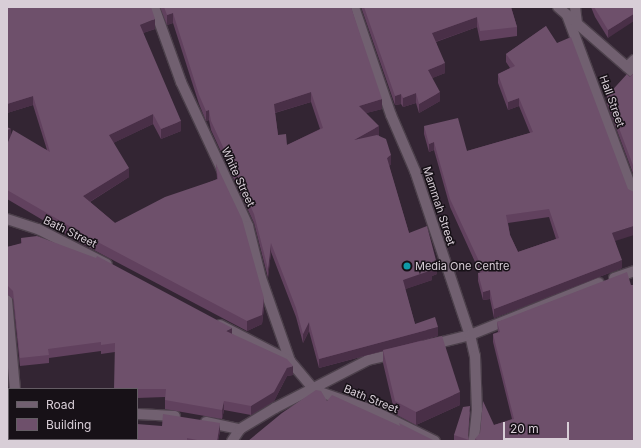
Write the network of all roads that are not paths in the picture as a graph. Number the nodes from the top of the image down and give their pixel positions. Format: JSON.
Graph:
{"nodes":[{"id":1,"x":154,"y":7,"type":"edge"},
{"id":2,"x":354,"y":7,"type":"edge"},
{"id":3,"x":558,"y":7,"type":"edge"},
{"id":4,"x":575,"y":7,"type":"edge"},
{"id":5,"x":567,"y":15,"type":"junction"},
{"id":6,"x":577,"y":23,"type":"junction"},
{"id":7,"x":632,"y":67,"type":"edge"},
{"id":8,"x":634,"y":196,"type":"edge"},
{"id":9,"x":7,"y":219,"type":"edge"},
{"id":10,"x":119,"y":270,"type":"edge"},
{"id":11,"x":634,"y":271,"type":"edge"},
{"id":12,"x":7,"y":300,"type":"edge"},
{"id":13,"x":208,"y":319,"type":"edge"},
{"id":14,"x":470,"y":335,"type":"junction"},
{"id":15,"x":419,"y":348,"type":"edge"},
{"id":16,"x":405,"y":351,"type":"edge"},
{"id":17,"x":290,"y":361,"type":"junction"},
{"id":18,"x":14,"y":388,"type":"edge"},
{"id":19,"x":314,"y":390,"type":"junction"},
{"id":20,"x":138,"y":414,"type":"edge"},
{"id":21,"x":240,"y":429,"type":"junction"},
{"id":22,"x":232,"y":441,"type":"edge"},
{"id":23,"x":435,"y":441,"type":"edge"},
{"id":24,"x":474,"y":441,"type":"edge"}],
"edges":[{"from":1,"to":17,"type":"street","name":"White Street"},
{"from":2,"to":14,"type":"street","name":"Mammah Street"},
{"from":3,"to":5,"type":"street"},
{"from":4,"to":6,"type":"street"},
{"from":5,"to":6,"type":"street"},
{"from":5,"to":8,"type":"street","name":"Hall Street"},
{"from":6,"to":7,"type":"street"},
{"from":9,"to":10,"type":"street","name":"Bath Street"},
{"from":11,"to":14,"type":"street"},
{"from":12,"to":18,"type":"street"},
{"from":13,"to":17,"type":"street"},
{"from":14,"to":15,"type":"street"},
{"from":14,"to":24,"type":"street","name":"Mammah Street"},
{"from":16,"to":19,"type":"street"},
{"from":17,"to":19,"type":"street"},
{"from":19,"to":21,"type":"street"},
{"from":19,"to":23,"type":"street","name":"Bath Street"},
{"from":20,"to":21,"type":"street"},
{"from":21,"to":22,"type":"street"}]}
